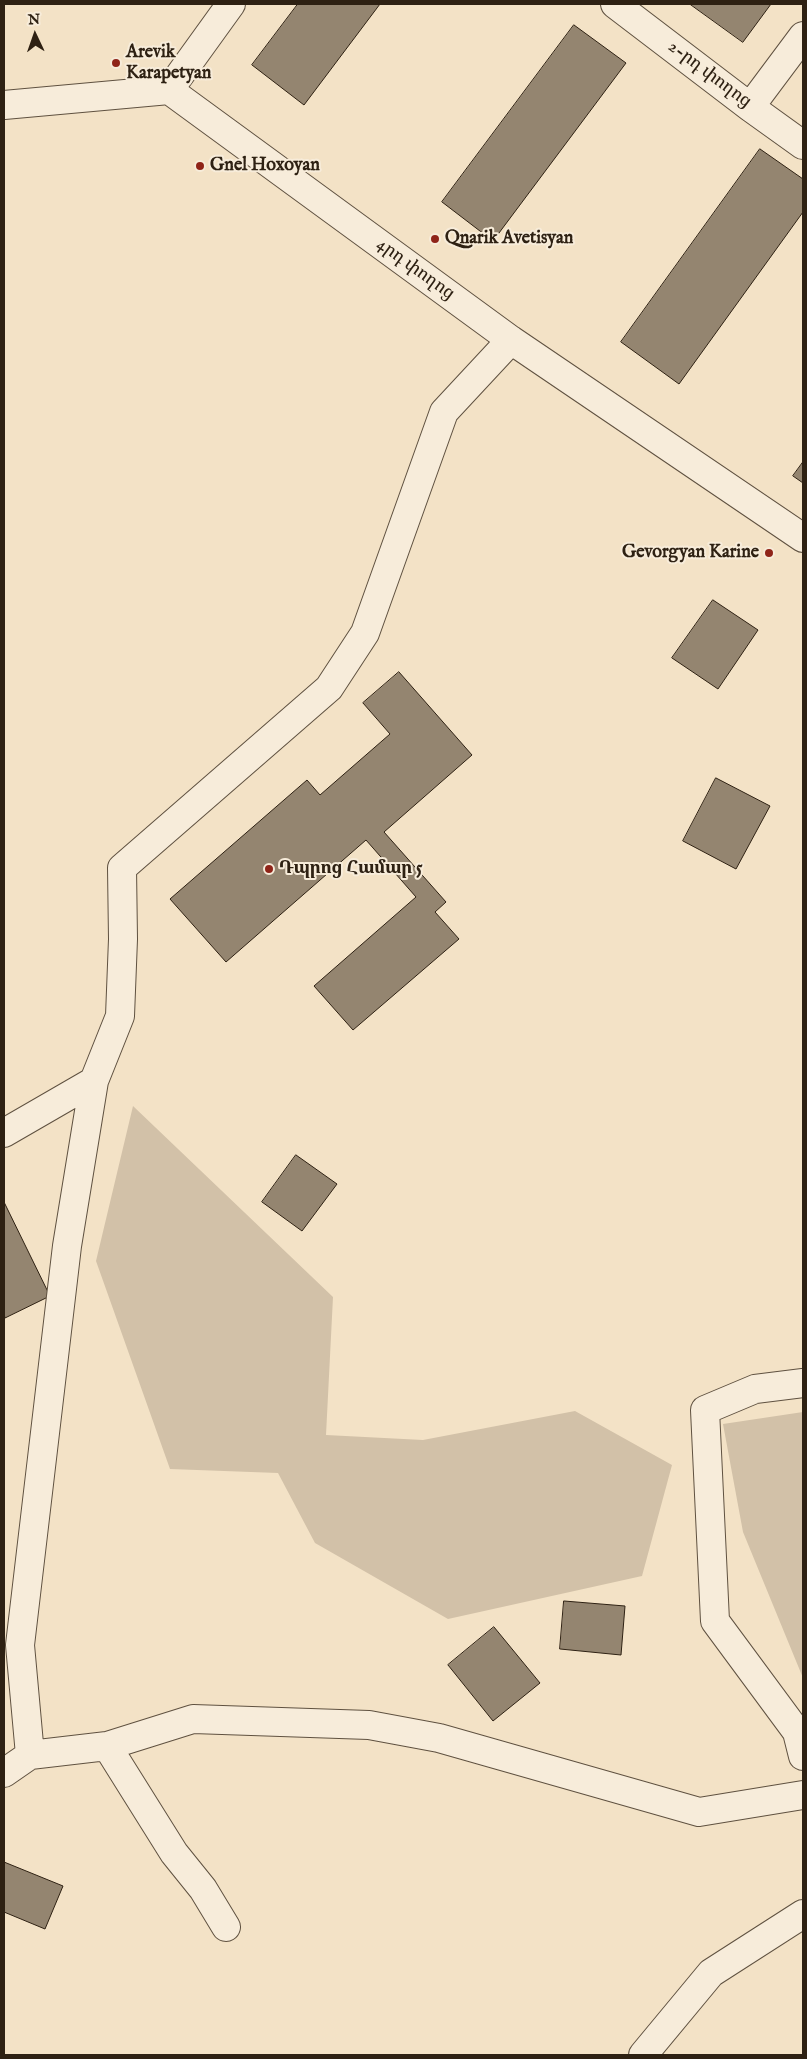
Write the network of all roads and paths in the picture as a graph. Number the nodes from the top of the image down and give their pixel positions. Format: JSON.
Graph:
{"nodes":[{"id":1,"x":231,"y":4,"type":"edge"},
{"id":2,"x":615,"y":4,"type":"edge"},
{"id":3,"x":803,"y":36,"type":"edge"},
{"id":4,"x":169,"y":90,"type":"junction"},
{"id":5,"x":4,"y":105,"type":"edge"},
{"id":6,"x":750,"y":107,"type":"junction"},
{"id":7,"x":803,"y":145,"type":"edge"},
{"id":8,"x":511,"y":340,"type":"junction"},
{"id":9,"x":803,"y":538,"type":"edge"},
{"id":10,"x":94,"y":1081,"type":"junction"},
{"id":11,"x":4,"y":1133,"type":"edge"},
{"id":12,"x":803,"y":1383,"type":"edge"},
{"id":13,"x":107,"y":1746,"type":"junction"},
{"id":14,"x":30,"y":1754,"type":"junction"},
{"id":15,"x":803,"y":1756,"type":"edge"},
{"id":16,"x":4,"y":1773,"type":"edge"},
{"id":17,"x":803,"y":1795,"type":"edge"},
{"id":18,"x":803,"y":1914,"type":"edge"},
{"id":19,"x":226,"y":1928,"type":"dead end"},
{"id":20,"x":643,"y":2055,"type":"edge"}],
"edges":[{"from":1,"to":4,"type":"street"},
{"from":2,"to":6,"type":"street","name":"2-րդ փողոց"},
{"from":3,"to":6,"type":"street"},
{"from":4,"to":5,"type":"street"},
{"from":4,"to":8,"type":"street","name":"4րդ փողոց"},
{"from":6,"to":7,"type":"street","name":"2-րդ փողոց"},
{"from":8,"to":9,"type":"street","name":"4րդ փողոց"},
{"from":8,"to":10,"type":"street"},
{"from":10,"to":11,"type":"street"},
{"from":10,"to":14,"type":"street"},
{"from":12,"to":15,"type":"street"},
{"from":13,"to":14,"type":"street"},
{"from":13,"to":17,"type":"street"},
{"from":13,"to":19,"type":"street"},
{"from":14,"to":16,"type":"street"},
{"from":18,"to":20,"type":"street"}]}
